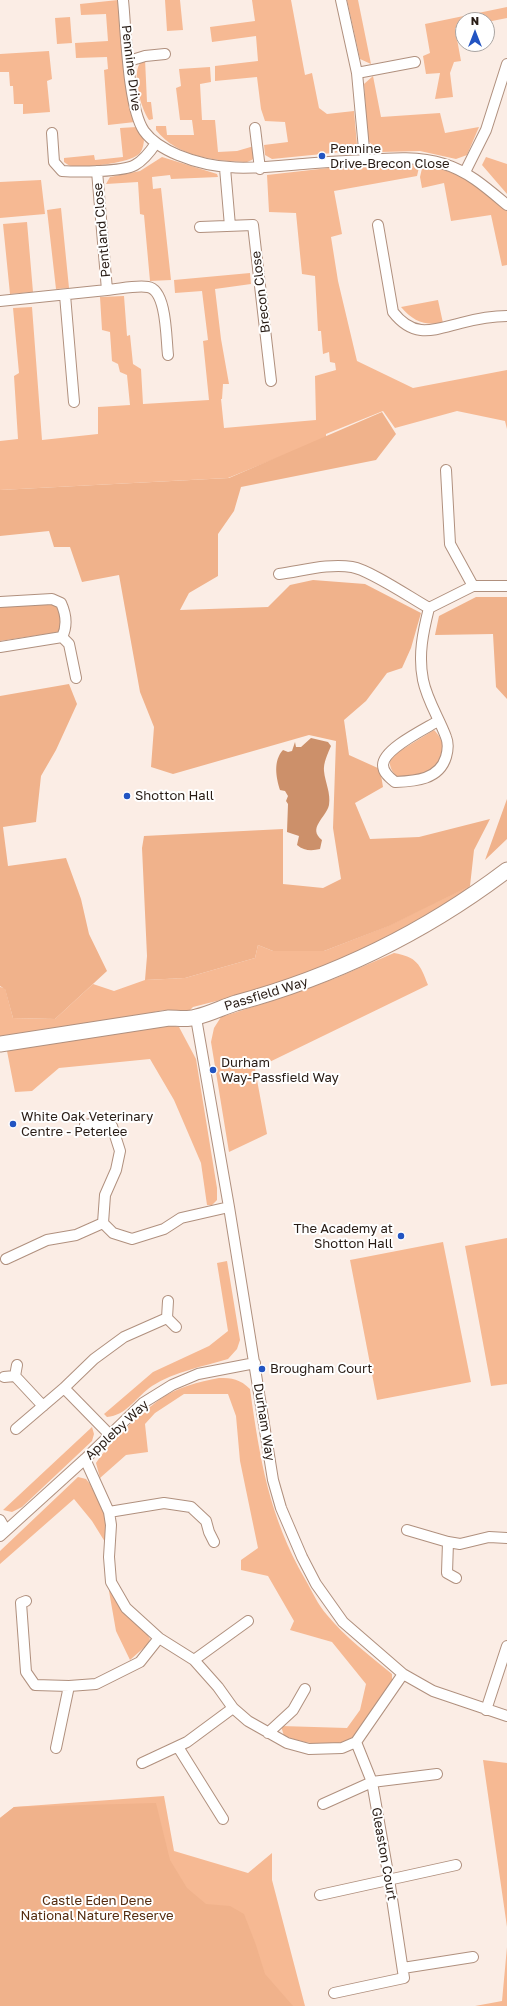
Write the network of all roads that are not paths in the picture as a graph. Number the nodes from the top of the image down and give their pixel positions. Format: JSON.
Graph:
{"nodes":[{"id":1,"x":123,"y":0,"type":"edge"},
{"id":2,"x":341,"y":0,"type":"edge"},
{"id":3,"x":165,"y":54,"type":"dead end"},
{"id":4,"x":129,"y":61,"type":"junction"},
{"id":5,"x":415,"y":62,"type":"dead end"},
{"id":6,"x":507,"y":64,"type":"edge"},
{"id":7,"x":356,"y":73,"type":"junction"},
{"id":8,"x":255,"y":128,"type":"dead end"},
{"id":9,"x":52,"y":133,"type":"dead end"},
{"id":10,"x":156,"y":143,"type":"junction"},
{"id":11,"x":365,"y":160,"type":"junction"},
{"id":12,"x":225,"y":168,"type":"junction"},
{"id":13,"x":260,"y":168,"type":"junction"},
{"id":14,"x":97,"y":171,"type":"junction"},
{"id":15,"x":465,"y":172,"type":"junction"},
{"id":16,"x":507,"y":205,"type":"edge"},
{"id":17,"x":378,"y":225,"type":"dead end"},
{"id":18,"x":230,"y":226,"type":"junction"},
{"id":19,"x":200,"y":227,"type":"dead end"},
{"id":20,"x":108,"y":290,"type":"junction"},
{"id":21,"x":64,"y":295,"type":"junction"},
{"id":22,"x":0,"y":301,"type":"edge"},
{"id":23,"x":507,"y":316,"type":"edge"},
{"id":24,"x":168,"y":355,"type":"dead end"},
{"id":25,"x":271,"y":381,"type":"dead end"},
{"id":26,"x":74,"y":402,"type":"dead end"},
{"id":27,"x":446,"y":470,"type":"dead end"},
{"id":28,"x":279,"y":574,"type":"dead end"},
{"id":29,"x":472,"y":586,"type":"junction"},
{"id":30,"x":507,"y":586,"type":"edge"},
{"id":31,"x":0,"y":602,"type":"edge"},
{"id":32,"x":429,"y":608,"type":"junction"},
{"id":33,"x":62,"y":636,"type":"junction"},
{"id":34,"x":0,"y":646,"type":"edge"},
{"id":35,"x":76,"y":678,"type":"dead end"},
{"id":36,"x":438,"y":721,"type":"junction"},
{"id":37,"x":507,"y":870,"type":"edge"},
{"id":38,"x":196,"y":1018,"type":"junction"},
{"id":39,"x":0,"y":1044,"type":"edge"},
{"id":40,"x":85,"y":1125,"type":"dead end"},
{"id":41,"x":230,"y":1207,"type":"junction"},
{"id":42,"x":103,"y":1223,"type":"junction"},
{"id":43,"x":6,"y":1259,"type":"dead end"},
{"id":44,"x":168,"y":1301,"type":"dead end"},
{"id":45,"x":167,"y":1318,"type":"junction"},
{"id":46,"x":176,"y":1327,"type":"dead end"},
{"id":47,"x":255,"y":1363,"type":"junction"},
{"id":48,"x":17,"y":1365,"type":"dead end"},
{"id":49,"x":15,"y":1376,"type":"junction"},
{"id":50,"x":4,"y":1377,"type":"dead end"},
{"id":51,"x":64,"y":1388,"type":"junction"},
{"id":52,"x":43,"y":1406,"type":"junction"},
{"id":53,"x":16,"y":1428,"type":"dead end"},
{"id":54,"x":108,"y":1434,"type":"junction"},
{"id":55,"x":85,"y":1460,"type":"junction"},
{"id":56,"x":109,"y":1512,"type":"junction"},
{"id":57,"x":0,"y":1520,"type":"edge"},
{"id":58,"x":407,"y":1530,"type":"dead end"},
{"id":59,"x":3,"y":1533,"type":"edge"},
{"id":60,"x":507,"y":1538,"type":"edge"},
{"id":61,"x":214,"y":1542,"type":"dead end"},
{"id":62,"x":448,"y":1542,"type":"junction"},
{"id":63,"x":456,"y":1578,"type":"dead end"},
{"id":64,"x":26,"y":1601,"type":"dead end"},
{"id":65,"x":248,"y":1621,"type":"dead end"},
{"id":66,"x":159,"y":1638,"type":"junction"},
{"id":67,"x":507,"y":1646,"type":"edge"},
{"id":68,"x":194,"y":1660,"type":"junction"},
{"id":69,"x":403,"y":1674,"type":"junction"},
{"id":70,"x":70,"y":1686,"type":"junction"},
{"id":71,"x":305,"y":1689,"type":"dead end"},
{"id":72,"x":233,"y":1708,"type":"junction"},
{"id":73,"x":486,"y":1710,"type":"junction"},
{"id":74,"x":507,"y":1716,"type":"edge"},
{"id":75,"x":268,"y":1733,"type":"junction"},
{"id":76,"x":356,"y":1742,"type":"junction"},
{"id":77,"x":178,"y":1746,"type":"junction"},
{"id":78,"x":56,"y":1748,"type":"dead end"},
{"id":79,"x":142,"y":1763,"type":"dead end"},
{"id":80,"x":437,"y":1774,"type":"dead end"},
{"id":81,"x":372,"y":1782,"type":"junction"},
{"id":82,"x":323,"y":1804,"type":"dead end"},
{"id":83,"x":224,"y":1819,"type":"dead end"},
{"id":84,"x":456,"y":1865,"type":"dead end"},
{"id":85,"x":390,"y":1879,"type":"junction"},
{"id":86,"x":320,"y":1895,"type":"dead end"},
{"id":87,"x":472,"y":1957,"type":"dead end"},
{"id":88,"x":403,"y":1968,"type":"junction"},
{"id":89,"x":334,"y":1993,"type":"dead end"}],
"edges":[{"from":1,"to":4,"type":"street","name":"Pennine Drive"},
{"from":2,"to":7,"type":"street"},
{"from":3,"to":4,"type":"street"},
{"from":4,"to":10,"type":"street","name":"Pennine Drive"},
{"from":5,"to":7,"type":"street"},
{"from":6,"to":15,"type":"street"},
{"from":7,"to":11,"type":"street"},
{"from":8,"to":13,"type":"street"},
{"from":9,"to":14,"type":"street","name":"Pentland Close"},
{"from":10,"to":12,"type":"street","name":"Pennine Drive"},
{"from":10,"to":14,"type":"street","name":"Pentland Close"},
{"from":11,"to":13,"type":"street","name":"Pennine Drive"},
{"from":11,"to":15,"type":"street","name":"Pennine Drive"},
{"from":12,"to":13,"type":"street","name":"Pennine Drive"},
{"from":12,"to":18,"type":"street"},
{"from":14,"to":20,"type":"street","name":"Pentland Close"},
{"from":15,"to":16,"type":"street","name":"Pennine Drive"},
{"from":17,"to":23,"type":"street"},
{"from":18,"to":19,"type":"street","name":"Brecon Close"},
{"from":18,"to":25,"type":"street","name":"Brecon Close"},
{"from":20,"to":21,"type":"street","name":"Pentland Close"},
{"from":20,"to":24,"type":"street","name":"Pentland Close"},
{"from":21,"to":22,"type":"street","name":"Pentland Close"},
{"from":21,"to":26,"type":"street"},
{"from":27,"to":29,"type":"street"},
{"from":28,"to":32,"type":"street"},
{"from":29,"to":30,"type":"street"},
{"from":29,"to":32,"type":"street"},
{"from":31,"to":33,"type":"street"},
{"from":32,"to":36,"type":"street"},
{"from":33,"to":34,"type":"street"},
{"from":33,"to":35,"type":"street"},
{"from":36,"to":36,"type":"street"},
{"from":37,"to":38,"type":"street","name":"Passfield Way"},
{"from":38,"to":39,"type":"street","name":"Passfield Way"},
{"from":38,"to":41,"type":"street","name":"Durham Way"},
{"from":40,"to":42,"type":"street"},
{"from":41,"to":42,"type":"street"},
{"from":41,"to":47,"type":"street","name":"Durham Way"},
{"from":42,"to":43,"type":"street"},
{"from":44,"to":45,"type":"street"},
{"from":45,"to":46,"type":"street"},
{"from":45,"to":51,"type":"street"},
{"from":47,"to":54,"type":"street","name":"Appleby Way"},
{"from":47,"to":69,"type":"street","name":"Durham Way"},
{"from":48,"to":49,"type":"street"},
{"from":49,"to":50,"type":"street"},
{"from":49,"to":52,"type":"street"},
{"from":51,"to":52,"type":"street"},
{"from":51,"to":54,"type":"street"},
{"from":52,"to":53,"type":"street"},
{"from":54,"to":55,"type":"street","name":"Appleby Way"},
{"from":55,"to":56,"type":"street"},
{"from":55,"to":59,"type":"street","name":"Appleby Way"},
{"from":56,"to":61,"type":"street"},
{"from":56,"to":66,"type":"street"},
{"from":57,"to":59,"type":"street"},
{"from":58,"to":62,"type":"street"},
{"from":60,"to":62,"type":"street"},
{"from":62,"to":63,"type":"street"},
{"from":64,"to":70,"type":"street"},
{"from":65,"to":68,"type":"street"},
{"from":66,"to":68,"type":"street"},
{"from":66,"to":70,"type":"street"},
{"from":67,"to":73,"type":"street"},
{"from":68,"to":72,"type":"street"},
{"from":69,"to":73,"type":"street","name":"Durham Way"},
{"from":69,"to":76,"type":"street"},
{"from":70,"to":78,"type":"street"},
{"from":71,"to":75,"type":"street"},
{"from":72,"to":75,"type":"street"},
{"from":72,"to":77,"type":"street"},
{"from":73,"to":74,"type":"street","name":"Durham Way"},
{"from":75,"to":76,"type":"street"},
{"from":76,"to":81,"type":"street","name":"Gleaston Court"},
{"from":77,"to":79,"type":"street"},
{"from":77,"to":83,"type":"street"},
{"from":80,"to":81,"type":"street"},
{"from":81,"to":82,"type":"street"},
{"from":81,"to":85,"type":"street","name":"Gleaston Court"},
{"from":84,"to":85,"type":"street"},
{"from":85,"to":86,"type":"street"},
{"from":85,"to":88,"type":"street","name":"Gleaston Court"},
{"from":87,"to":88,"type":"street"},
{"from":88,"to":89,"type":"street"}]}
